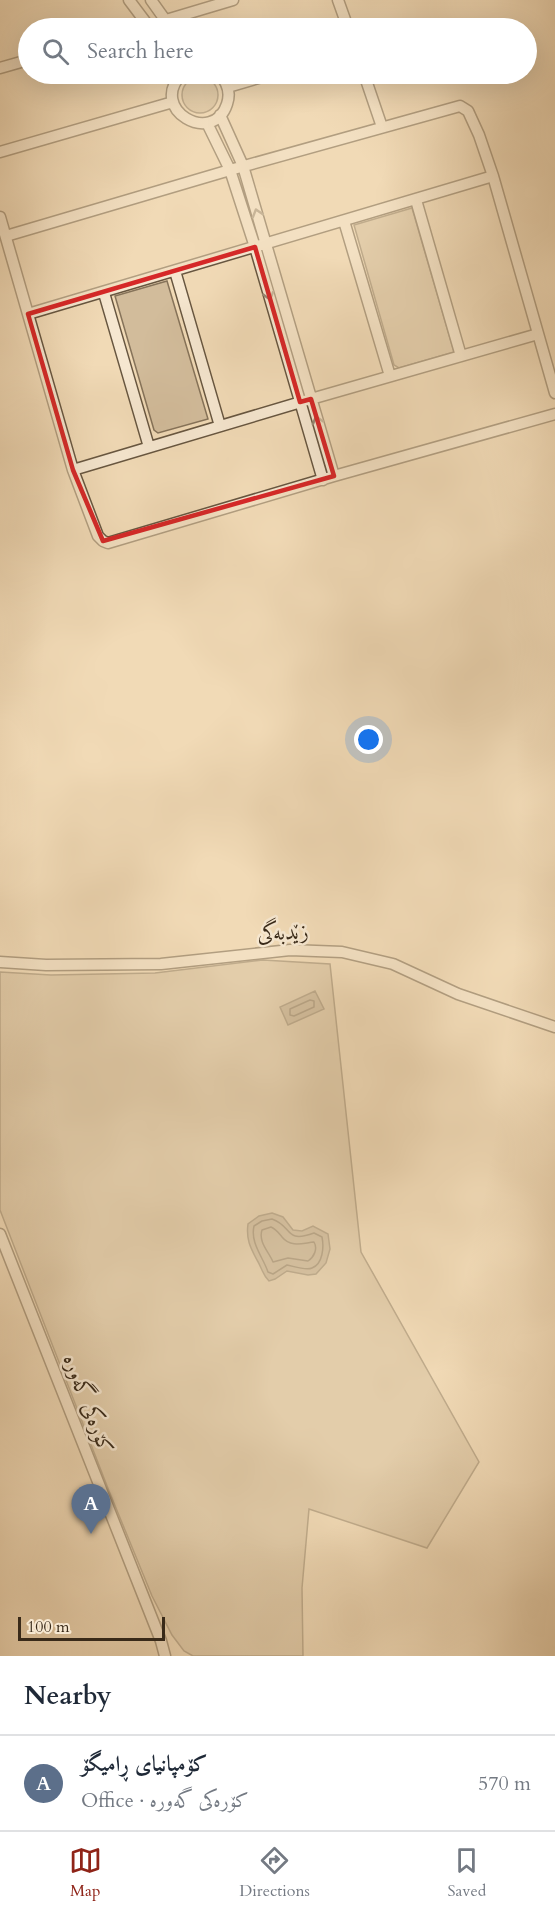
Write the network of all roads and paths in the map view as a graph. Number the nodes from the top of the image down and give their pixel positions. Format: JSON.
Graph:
{"nodes":[{"id":1,"x":129,"y":0,"type":"edge"},
{"id":2,"x":151,"y":0,"type":"edge"},
{"id":3,"x":233,"y":0,"type":"edge"},
{"id":4,"x":338,"y":0,"type":"edge"},
{"id":5,"x":142,"y":18,"type":"edge"},
{"id":6,"x":164,"y":18,"type":"edge"},
{"id":7,"x":185,"y":18,"type":"edge"},
{"id":8,"x":344,"y":18,"type":"edge"},
{"id":9,"x":18,"y":63,"type":"edge"},
{"id":10,"x":0,"y":68,"type":"edge"},
{"id":11,"x":174,"y":84,"type":"edge"},
{"id":12,"x":226,"y":84,"type":"edge"},
{"id":13,"x":238,"y":84,"type":"edge"},
{"id":14,"x":367,"y":84,"type":"edge"},
{"id":15,"x":228,"y":87,"type":"junction"},
{"id":16,"x":172,"y":102,"type":"junction"},
{"id":17,"x":220,"y":115,"type":"junction"},
{"id":18,"x":207,"y":123,"type":"junction"},
{"id":19,"x":382,"y":127,"type":"junction"},
{"id":20,"x":0,"y":152,"type":"edge"},
{"id":21,"x":243,"y":166,"type":"junction"},
{"id":22,"x":230,"y":170,"type":"junction"},
{"id":23,"x":493,"y":176,"type":"junction"},
{"id":24,"x":416,"y":200,"type":"junction"},
{"id":25,"x":0,"y":217,"type":"edge"},
{"id":26,"x":344,"y":221,"type":"junction"},
{"id":27,"x":6,"y":236,"type":"junction"},
{"id":28,"x":266,"y":244,"type":"junction"},
{"id":29,"x":255,"y":247,"type":"junction"},
{"id":30,"x":175,"y":271,"type":"junction"},
{"id":31,"x":104,"y":293,"type":"junction"},
{"id":32,"x":28,"y":314,"type":"junction"},
{"id":33,"x":538,"y":334,"type":"junction"},
{"id":34,"x":461,"y":356,"type":"junction"},
{"id":35,"x":390,"y":376,"type":"junction"},
{"id":36,"x":555,"y":393,"type":"edge"},
{"id":37,"x":305,"y":400,"type":"junction"},
{"id":38,"x":555,"y":414,"type":"edge"},
{"id":39,"x":220,"y":426,"type":"junction"},
{"id":40,"x":149,"y":447,"type":"junction"},
{"id":41,"x":73,"y":470,"type":"junction"},
{"id":42,"x":329,"y":478,"type":"junction"},
{"id":43,"x":0,"y":962,"type":"edge"},
{"id":44,"x":555,"y":1027,"type":"edge"},
{"id":45,"x":0,"y":1234,"type":"edge"},
{"id":46,"x":165,"y":1656,"type":"edge"}],
"edges":[{"from":1,"to":5,"type":"street"},
{"from":2,"to":6,"type":"street"},
{"from":3,"to":7,"type":"street"},
{"from":4,"to":8,"type":"street"},
{"from":9,"to":10,"type":"street"},
{"from":11,"to":16,"type":"street"},
{"from":12,"to":15,"type":"street"},
{"from":13,"to":15,"type":"street"},
{"from":14,"to":19,"type":"street"},
{"from":15,"to":17,"type":"street"},
{"from":16,"to":18,"type":"street"},
{"from":16,"to":20,"type":"street"},
{"from":17,"to":18,"type":"street"},
{"from":17,"to":21,"type":"street"},
{"from":18,"to":22,"type":"street"},
{"from":19,"to":21,"type":"street"},
{"from":19,"to":23,"type":"street"},
{"from":21,"to":22,"type":"street"},
{"from":28,"to":21,"type":"street","one_way":true},
{"from":22,"to":27,"type":"street"},
{"from":22,"to":29,"type":"street"},
{"from":23,"to":24,"type":"street"},
{"from":23,"to":33,"type":"street"},
{"from":24,"to":26,"type":"street"},
{"from":24,"to":34,"type":"street"},
{"from":25,"to":27,"type":"street"},
{"from":26,"to":28,"type":"street"},
{"from":26,"to":35,"type":"street"},
{"from":27,"to":32,"type":"street"},
{"from":28,"to":29,"type":"street"},
{"from":28,"to":37,"type":"street"},
{"from":29,"to":30,"type":"street"},
{"from":29,"to":37,"type":"street","one_way":true},
{"from":30,"to":31,"type":"street"},
{"from":30,"to":39,"type":"street"},
{"from":31,"to":32,"type":"street"},
{"from":31,"to":40,"type":"street"},
{"from":32,"to":41,"type":"street"},
{"from":33,"to":34,"type":"street"},
{"from":33,"to":36,"type":"street"},
{"from":34,"to":35,"type":"street"},
{"from":35,"to":37,"type":"street"},
{"from":37,"to":39,"type":"street"},
{"from":37,"to":42,"type":"street"},
{"from":38,"to":42,"type":"street"},
{"from":39,"to":40,"type":"street"},
{"from":40,"to":41,"type":"street"},
{"from":41,"to":42,"type":"street"},
{"from":43,"to":44,"type":"street","name":"زێدبەگی"},
{"from":45,"to":46,"type":"street","name":"کۆرەکی گەورە"}]}
